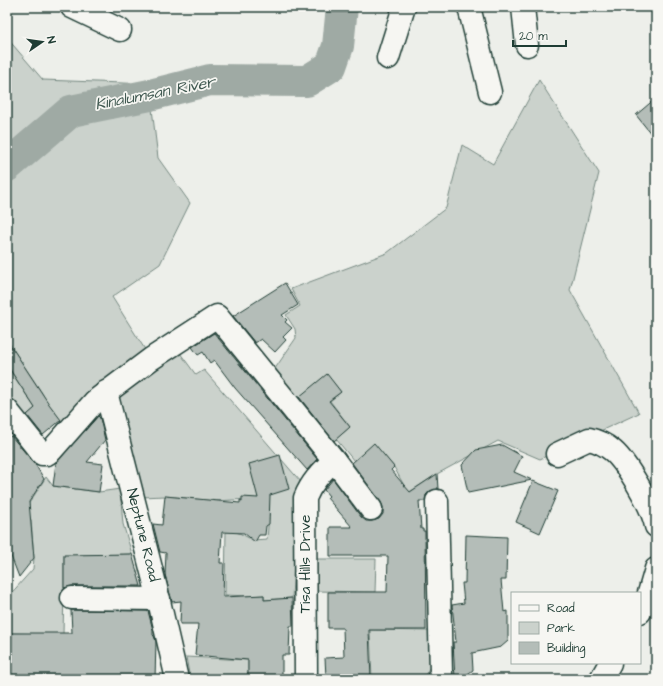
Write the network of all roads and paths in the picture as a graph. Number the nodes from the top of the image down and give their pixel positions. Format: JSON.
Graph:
{"nodes":[{"id":1,"x":72,"y":7,"type":"edge"},
{"id":2,"x":404,"y":7,"type":"edge"},
{"id":3,"x":469,"y":7,"type":"edge"},
{"id":4,"x":523,"y":7,"type":"edge"},
{"id":5,"x":120,"y":30,"type":"dead end"},
{"id":6,"x":527,"y":45,"type":"dead end"},
{"id":7,"x":388,"y":58,"type":"dead end"},
{"id":8,"x":490,"y":92,"type":"dead end"},
{"id":9,"x":106,"y":392,"type":"junction"},
{"id":10,"x":7,"y":410,"type":"edge"},
{"id":11,"x":557,"y":454,"type":"dead end"},
{"id":12,"x":334,"y":460,"type":"junction"},
{"id":13,"x":437,"y":502,"type":"dead end"},
{"id":14,"x":371,"y":509,"type":"dead end"},
{"id":15,"x":656,"y":526,"type":"edge"},
{"id":16,"x":656,"y":569,"type":"edge"},
{"id":17,"x":72,"y":598,"type":"dead end"},
{"id":18,"x":159,"y":599,"type":"junction"},
{"id":19,"x":641,"y":610,"type":"edge"},
{"id":20,"x":609,"y":664,"type":"edge"},
{"id":21,"x":177,"y":679,"type":"edge"},
{"id":22,"x":306,"y":679,"type":"edge"},
{"id":23,"x":438,"y":679,"type":"edge"},
{"id":24,"x":600,"y":679,"type":"edge"}],
"edges":[{"from":1,"to":5,"type":"street"},
{"from":2,"to":7,"type":"street"},
{"from":3,"to":8,"type":"street"},
{"from":4,"to":6,"type":"street"},
{"from":9,"to":10,"type":"street"},
{"from":9,"to":12,"type":"street"},
{"from":9,"to":18,"type":"street","name":"Neptune Road"},
{"from":11,"to":15,"type":"street"},
{"from":12,"to":14,"type":"street"},
{"from":12,"to":22,"type":"street","name":"Tisa Hills Drive"},
{"from":13,"to":23,"type":"street"},
{"from":16,"to":19,"type":"street"},
{"from":17,"to":18,"type":"street"},
{"from":18,"to":21,"type":"street","name":"Neptune Road"},
{"from":20,"to":24,"type":"street"}]}
